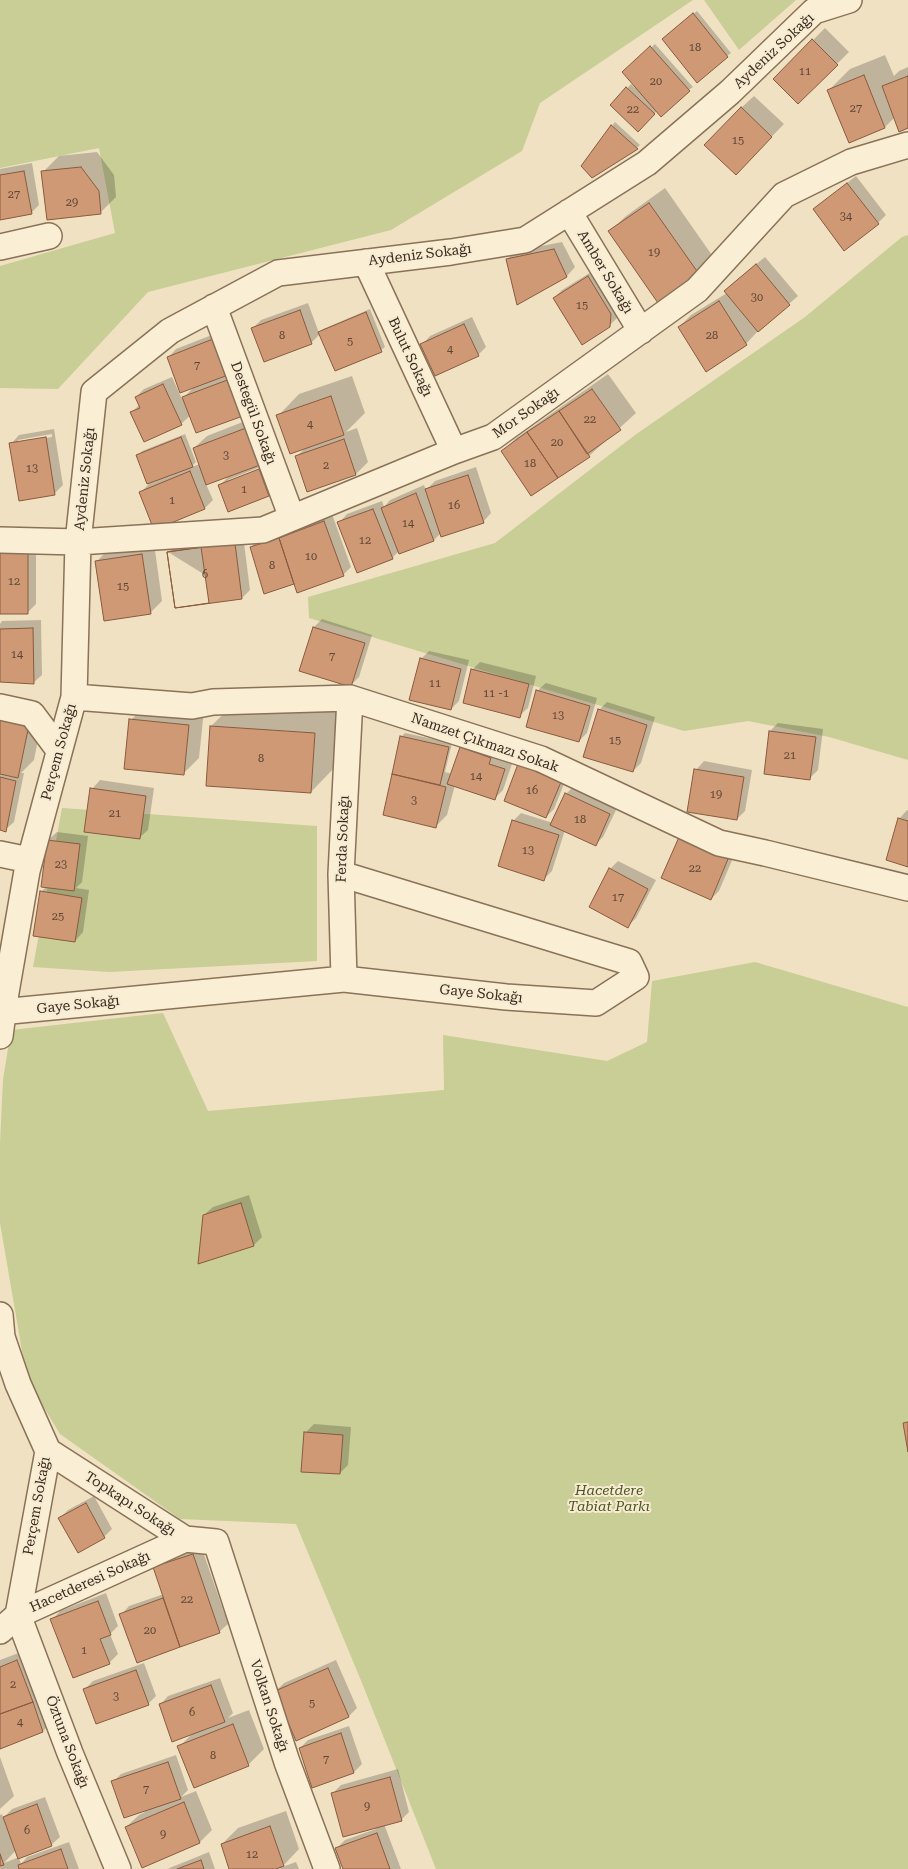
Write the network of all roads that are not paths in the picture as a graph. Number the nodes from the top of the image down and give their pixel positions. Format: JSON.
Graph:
{"nodes":[{"id":1,"x":849,"y":0,"type":"edge"},
{"id":2,"x":908,"y":145,"type":"edge"},
{"id":3,"x":569,"y":212,"type":"junction"},
{"id":4,"x":50,"y":236,"type":"dead end"},
{"id":5,"x":0,"y":246,"type":"edge"},
{"id":6,"x":366,"y":262,"type":"junction"},
{"id":7,"x":214,"y":307,"type":"junction"},
{"id":8,"x":641,"y":331,"type":"junction"},
{"id":9,"x":454,"y":451,"type":"junction"},
{"id":10,"x":292,"y":518,"type":"junction"},
{"id":11,"x":0,"y":540,"type":"edge"},
{"id":12,"x":78,"y":542,"type":"junction"},
{"id":13,"x":74,"y":696,"type":"junction"},
{"id":14,"x":350,"y":698,"type":"junction"},
{"id":15,"x":0,"y":707,"type":"edge"},
{"id":16,"x":59,"y":750,"type":"junction"},
{"id":17,"x":0,"y":854,"type":"edge"},
{"id":18,"x":29,"y":860,"type":"junction"},
{"id":19,"x":341,"y":874,"type":"junction"},
{"id":20,"x":908,"y":888,"type":"edge"},
{"id":21,"x":344,"y":979,"type":"junction"},
{"id":22,"x":1,"y":1020,"type":"edge"},
{"id":23,"x":0,"y":1315,"type":"edge"},
{"id":24,"x":9,"y":1383,"type":"edge"},
{"id":25,"x":48,"y":1451,"type":"junction"},
{"id":26,"x":185,"y":1539,"type":"junction"},
{"id":27,"x":216,"y":1542,"type":"joint"},
{"id":28,"x":9,"y":1623,"type":"edge"},
{"id":29,"x":118,"y":1869,"type":"edge"},
{"id":30,"x":327,"y":1869,"type":"edge"}],
"edges":[{"from":1,"to":3,"type":"street","name":"Aydeniz Sokağı"},
{"from":2,"to":8,"type":"street","name":"Mor Sokağı"},
{"from":3,"to":6,"type":"street","name":"Aydeniz Sokağı"},
{"from":3,"to":8,"type":"street","name":"Amber Sokağı"},
{"from":4,"to":5,"type":"street"},
{"from":6,"to":7,"type":"street","name":"Aydeniz Sokağı"},
{"from":6,"to":9,"type":"street","name":"Bulut Sokağı"},
{"from":7,"to":10,"type":"street","name":"Destegül Sokağı"},
{"from":7,"to":12,"type":"street","name":"Aydeniz Sokağı"},
{"from":8,"to":9,"type":"street","name":"Mor Sokağı"},
{"from":9,"to":10,"type":"street","name":"Mor Sokağı"},
{"from":10,"to":12,"type":"street","name":"Mor Sokağı"},
{"from":11,"to":12,"type":"street"},
{"from":12,"to":13,"type":"street","name":"Perçem Sokağı"},
{"from":13,"to":14,"type":"street","name":"Namzet Çıkmazı Sokak"},
{"from":13,"to":16,"type":"street","name":"Perçem Sokağı"},
{"from":14,"to":19,"type":"street","name":"Ferda Sokağı"},
{"from":14,"to":20,"type":"street","name":"Namzet Çıkmazı Sokak"},
{"from":15,"to":16,"type":"street"},
{"from":16,"to":18,"type":"street","name":"Perçem Sokağı"},
{"from":17,"to":18,"type":"street"},
{"from":18,"to":22,"type":"street","name":"Perçem Sokağı"},
{"from":19,"to":21,"type":"street","name":"Ferda Sokağı"},
{"from":19,"to":21,"type":"street","name":"Gaye Sokağı"},
{"from":21,"to":22,"type":"street","name":"Gaye Sokağı"},
{"from":23,"to":24,"type":"street","name":"Perçem Sokağı"},
{"from":24,"to":25,"type":"street","name":"Perçem Sokağı"},
{"from":25,"to":26,"type":"street","name":"Topkapı Sokağı"},
{"from":25,"to":28,"type":"street","name":"Perçem Sokağı"},
{"from":26,"to":27,"type":"street","name":"Topkapı Sokağı"},
{"from":26,"to":28,"type":"street","name":"Hacetderesi Sokağı"},
{"from":27,"to":30,"type":"street","name":"Volkan Sokağı"},
{"from":28,"to":29,"type":"street","name":"Öztuna Sokağı"}]}
